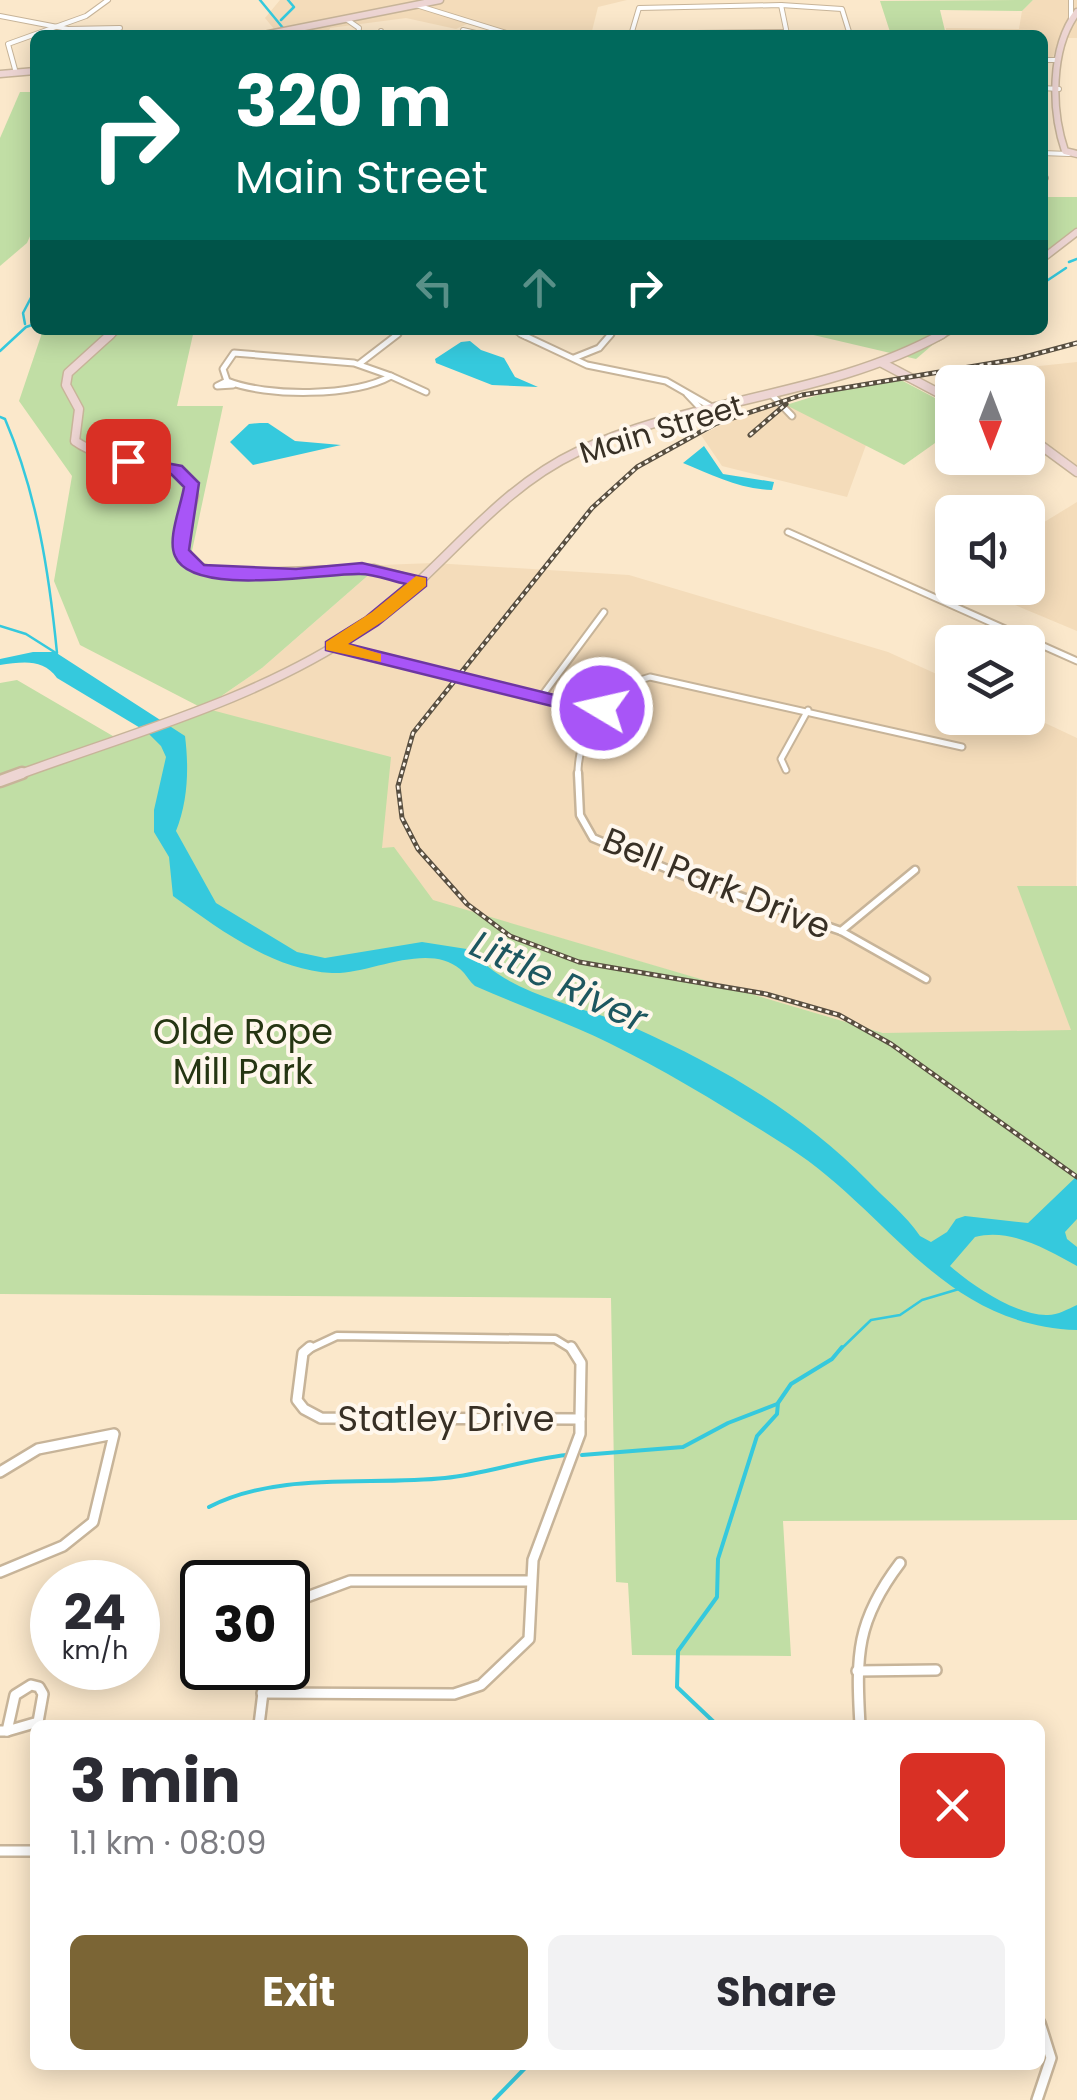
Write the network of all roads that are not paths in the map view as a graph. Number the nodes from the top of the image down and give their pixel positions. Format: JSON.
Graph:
{"nodes":[{"id":1,"x":108,"y":0,"type":"edge"},
{"id":2,"x":440,"y":0,"type":"edge"},
{"id":3,"x":1071,"y":0,"type":"edge"},
{"id":4,"x":416,"y":4,"type":"junction"},
{"id":5,"x":780,"y":6,"type":"junction"},
{"id":6,"x":1068,"y":8,"type":"junction"},
{"id":7,"x":1077,"y":11,"type":"edge"},
{"id":8,"x":0,"y":16,"type":"edge"},
{"id":9,"x":346,"y":19,"type":"junction"},
{"id":10,"x":1071,"y":20,"type":"junction"},
{"id":11,"x":55,"y":27,"type":"junction"},
{"id":12,"x":120,"y":28,"type":"dead end"},
{"id":13,"x":47,"y":30,"type":"edge"},
{"id":14,"x":290,"y":30,"type":"edge"},
{"id":15,"x":359,"y":30,"type":"edge"},
{"id":16,"x":496,"y":30,"type":"edge"},
{"id":17,"x":632,"y":30,"type":"edge"},
{"id":18,"x":785,"y":30,"type":"edge"},
{"id":19,"x":848,"y":30,"type":"edge"},
{"id":20,"x":30,"y":36,"type":"edge"},
{"id":21,"x":0,"y":44,"type":"edge"},
{"id":22,"x":8,"y":44,"type":"junction"},
{"id":23,"x":1048,"y":60,"type":"edge"},
{"id":24,"x":1058,"y":60,"type":"junction"},
{"id":25,"x":30,"y":72,"type":"edge"},
{"id":26,"x":16,"y":73,"type":"junction"},
{"id":27,"x":0,"y":74,"type":"edge"},
{"id":28,"x":1048,"y":88,"type":"edge"},
{"id":29,"x":1060,"y":89,"type":"junction"},
{"id":30,"x":1072,"y":152,"type":"edge"},
{"id":31,"x":1077,"y":232,"type":"edge"},
{"id":32,"x":1048,"y":254,"type":"edge"},
{"id":33,"x":110,"y":335,"type":"edge"},
{"id":34,"x":397,"y":335,"type":"edge"},
{"id":35,"x":529,"y":335,"type":"edge"},
{"id":36,"x":610,"y":335,"type":"edge"},
{"id":37,"x":940,"y":335,"type":"edge"},
{"id":38,"x":573,"y":358,"type":"junction"},
{"id":39,"x":885,"y":361,"type":"junction"},
{"id":40,"x":359,"y":364,"type":"junction"},
{"id":41,"x":392,"y":376,"type":"junction"},
{"id":42,"x":227,"y":381,"type":"junction"},
{"id":43,"x":233,"y":385,"type":"junction"},
{"id":44,"x":935,"y":388,"type":"edge"},
{"id":45,"x":426,"y":392,"type":"dead end"},
{"id":46,"x":686,"y":393,"type":"junction"},
{"id":47,"x":772,"y":395,"type":"junction"},
{"id":48,"x":716,"y":410,"type":"junction"},
{"id":49,"x":706,"y":412,"type":"junction"},
{"id":50,"x":792,"y":416,"type":"dead end"},
{"id":51,"x":1045,"y":450,"type":"edge"},
{"id":52,"x":1045,"y":455,"type":"edge"},
{"id":53,"x":1077,"y":476,"type":"edge"},
{"id":54,"x":788,"y":532,"type":"dead end"},
{"id":55,"x":419,"y":582,"type":"junction"},
{"id":56,"x":604,"y":612,"type":"dead end"},
{"id":57,"x":332,"y":646,"type":"junction"},
{"id":58,"x":1077,"y":661,"type":"edge"},
{"id":59,"x":541,"y":697,"type":"junction"},
{"id":60,"x":808,"y":710,"type":"junction"},
{"id":61,"x":600,"y":712,"type":"junction"},
{"id":62,"x":962,"y":748,"type":"dead end"},
{"id":63,"x":786,"y":770,"type":"dead end"},
{"id":64,"x":0,"y":781,"type":"edge"},
{"id":65,"x":914,"y":870,"type":"dead end"},
{"id":66,"x":841,"y":932,"type":"junction"},
{"id":67,"x":926,"y":978,"type":"dead end"},
{"id":68,"x":581,"y":1419,"type":"junction"},
{"id":69,"x":0,"y":1472,"type":"edge"},
{"id":70,"x":900,"y":1563,"type":"dead end"},
{"id":71,"x":0,"y":1572,"type":"edge"},
{"id":72,"x":531,"y":1581,"type":"junction"},
{"id":73,"x":310,"y":1596,"type":"edge"},
{"id":74,"x":936,"y":1670,"type":"dead end"},
{"id":75,"x":857,"y":1671,"type":"junction"},
{"id":76,"x":262,"y":1690,"type":"edge"},
{"id":77,"x":262,"y":1693,"type":"junction"},
{"id":78,"x":38,"y":1720,"type":"edge"},
{"id":79,"x":259,"y":1720,"type":"edge"},
{"id":80,"x":860,"y":1720,"type":"edge"},
{"id":81,"x":30,"y":1724,"type":"edge"},
{"id":82,"x":4,"y":1731,"type":"edge"},
{"id":83,"x":0,"y":1851,"type":"edge"},
{"id":84,"x":30,"y":1851,"type":"edge"},
{"id":85,"x":1045,"y":2039,"type":"edge"},
{"id":86,"x":1037,"y":2100,"type":"edge"}],
"edges":[{"from":1,"to":11,"type":"street"},
{"from":2,"to":4,"type":"main road"},
{"from":3,"to":6,"type":"street"},
{"from":4,"to":9,"type":"main road"},
{"from":4,"to":16,"type":"street"},
{"from":5,"to":17,"type":"street"},
{"from":5,"to":18,"type":"street"},
{"from":5,"to":19,"type":"street"},
{"from":6,"to":7,"type":"street"},
{"from":6,"to":10,"type":"street"},
{"from":7,"to":10,"type":"main road"},
{"from":8,"to":11,"type":"street"},
{"from":9,"to":14,"type":"main road"},
{"from":9,"to":15,"type":"street"},
{"from":10,"to":24,"type":"main road"},
{"from":11,"to":12,"type":"street"},
{"from":11,"to":13,"type":"street"},
{"from":20,"to":22,"type":"street"},
{"from":21,"to":22,"type":"street"},
{"from":22,"to":26,"type":"street"},
{"from":23,"to":24,"type":"street"},
{"from":24,"to":29,"type":"main road"},
{"from":25,"to":26,"type":"main road"},
{"from":26,"to":27,"type":"main road"},
{"from":28,"to":29,"type":"street"},
{"from":29,"to":30,"type":"main road"},
{"from":31,"to":32,"type":"main road"},
{"from":33,"to":55,"type":"main road"},
{"from":34,"to":40,"type":"street"},
{"from":35,"to":38,"type":"street"},
{"from":36,"to":38,"type":"street"},
{"from":37,"to":39,"type":"main road","name":"Main Street"},
{"from":38,"to":46,"type":"street"},
{"from":39,"to":44,"type":"main road"},
{"from":39,"to":47,"type":"main road","name":"Main Street"},
{"from":40,"to":41,"type":"street"},
{"from":40,"to":42,"type":"street"},
{"from":41,"to":43,"type":"street"},
{"from":41,"to":45,"type":"street"},
{"from":42,"to":43,"type":"street"},
{"from":42,"to":43,"type":"street"},
{"from":46,"to":48,"type":"street"},
{"from":46,"to":49,"type":"street"},
{"from":47,"to":48,"type":"main road","name":"Main Street"},
{"from":47,"to":50,"type":"street"},
{"from":48,"to":49,"type":"main road","name":"Main Street"},
{"from":49,"to":55,"type":"main road","name":"Main Street"},
{"from":51,"to":53,"type":"main road"},
{"from":52,"to":53,"type":"main road"},
{"from":54,"to":58,"type":"street"},
{"from":55,"to":57,"type":"main road","name":"Main Street"},
{"from":56,"to":59,"type":"street"},
{"from":57,"to":59,"type":"street"},
{"from":57,"to":64,"type":"main road","name":"Main Street"},
{"from":59,"to":61,"type":"street"},
{"from":60,"to":61,"type":"street","name":"Bell Park Drive"},
{"from":60,"to":62,"type":"street","name":"Bell Park Drive"},
{"from":60,"to":63,"type":"street"},
{"from":61,"to":66,"type":"street","name":"Bell Park Drive"},
{"from":65,"to":66,"type":"street"},
{"from":66,"to":67,"type":"street","name":"Bell Park Drive"},
{"from":68,"to":68,"type":"street","name":"Statley Drive"},
{"from":68,"to":72,"type":"street","name":"Statley Drive"},
{"from":69,"to":71,"type":"street"},
{"from":70,"to":75,"type":"street"},
{"from":72,"to":73,"type":"street"},
{"from":72,"to":77,"type":"street","name":"Statley Drive"},
{"from":74,"to":75,"type":"street"},
{"from":75,"to":80,"type":"street"},
{"from":76,"to":77,"type":"street"},
{"from":77,"to":79,"type":"street"},
{"from":78,"to":82,"type":"street"},
{"from":81,"to":82,"type":"street"},
{"from":83,"to":84,"type":"street"},
{"from":85,"to":86,"type":"street"}]}
